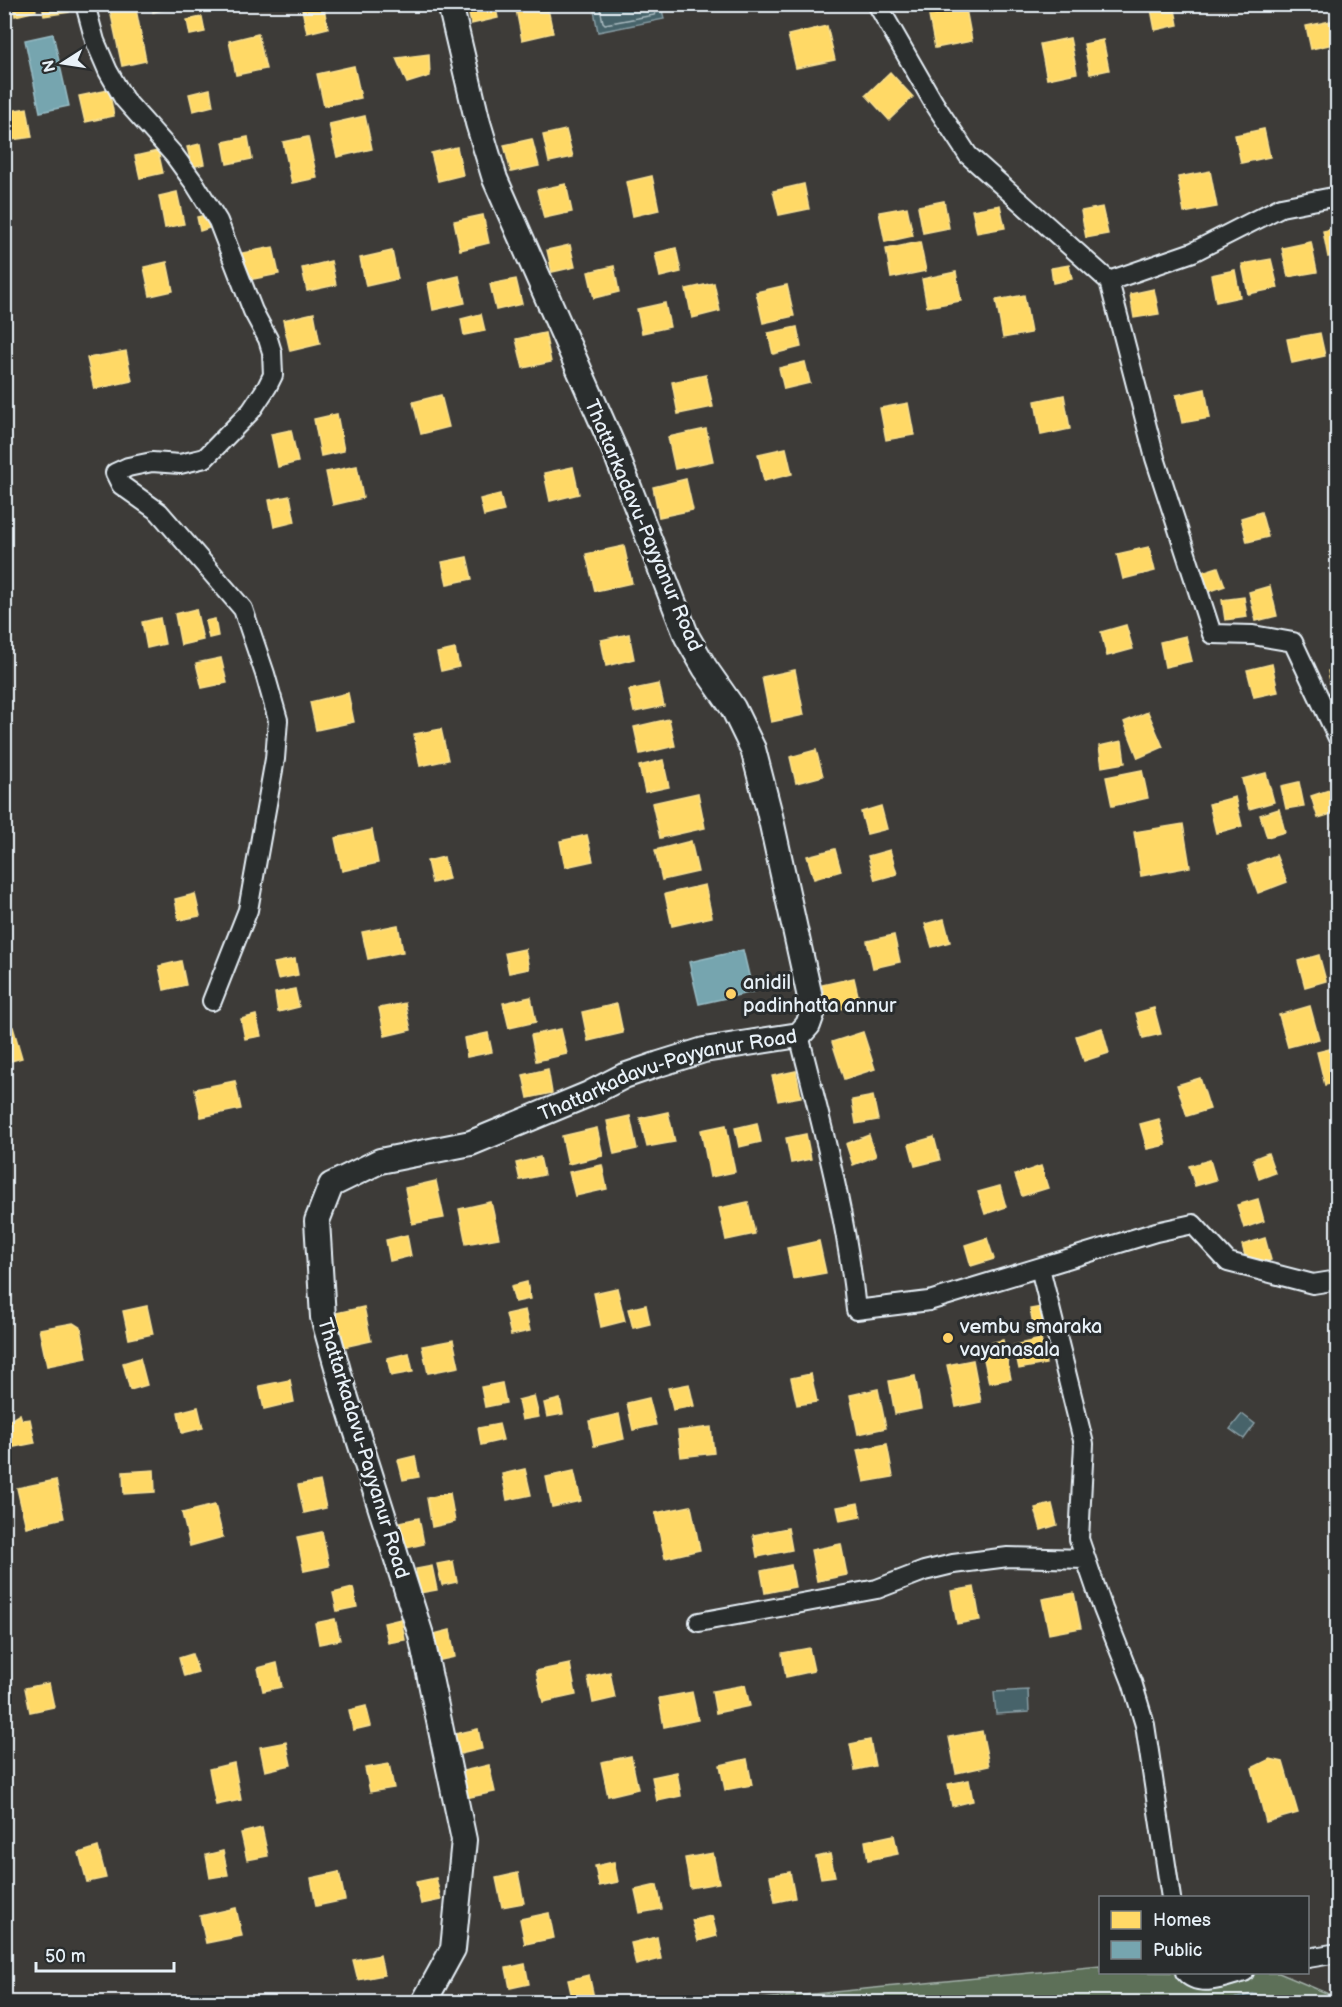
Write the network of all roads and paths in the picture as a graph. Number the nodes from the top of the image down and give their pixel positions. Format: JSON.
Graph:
{"nodes":[{"id":1,"x":86,"y":4,"type":"edge"},
{"id":2,"x":450,"y":4,"type":"edge"},
{"id":3,"x":877,"y":4,"type":"edge"},
{"id":4,"x":1338,"y":196,"type":"edge"},
{"id":5,"x":1110,"y":281,"type":"junction"},
{"id":6,"x":1338,"y":738,"type":"edge"},
{"id":7,"x":213,"y":1001,"type":"dead end"},
{"id":8,"x":799,"y":1035,"type":"junction"},
{"id":9,"x":1040,"y":1269,"type":"junction"},
{"id":10,"x":1338,"y":1280,"type":"edge"},
{"id":11,"x":1085,"y":1559,"type":"junction"},
{"id":12,"x":699,"y":1622,"type":"dead end"},
{"id":13,"x":1171,"y":1896,"type":"edge"},
{"id":14,"x":1338,"y":1953,"type":"edge"},
{"id":15,"x":1309,"y":1958,"type":"edge"},
{"id":16,"x":1187,"y":1974,"type":"edge"},
{"id":17,"x":1234,"y":1974,"type":"edge"},
{"id":18,"x":423,"y":2002,"type":"edge"}],
"edges":[{"from":1,"to":7,"type":"street"},
{"from":2,"to":8,"type":"main road","name":"Thattarkadavu-Payyanur Road"},
{"from":3,"to":5,"type":"street"},
{"from":4,"to":5,"type":"street"},
{"from":5,"to":6,"type":"street"},
{"from":8,"to":9,"type":"street"},
{"from":8,"to":18,"type":"main road","name":"Thattarkadavu-Payyanur Road"},
{"from":9,"to":10,"type":"street"},
{"from":9,"to":11,"type":"street"},
{"from":11,"to":12,"type":"street"},
{"from":11,"to":13,"type":"street"},
{"from":14,"to":15,"type":"street"},
{"from":16,"to":17,"type":"street"}]}
